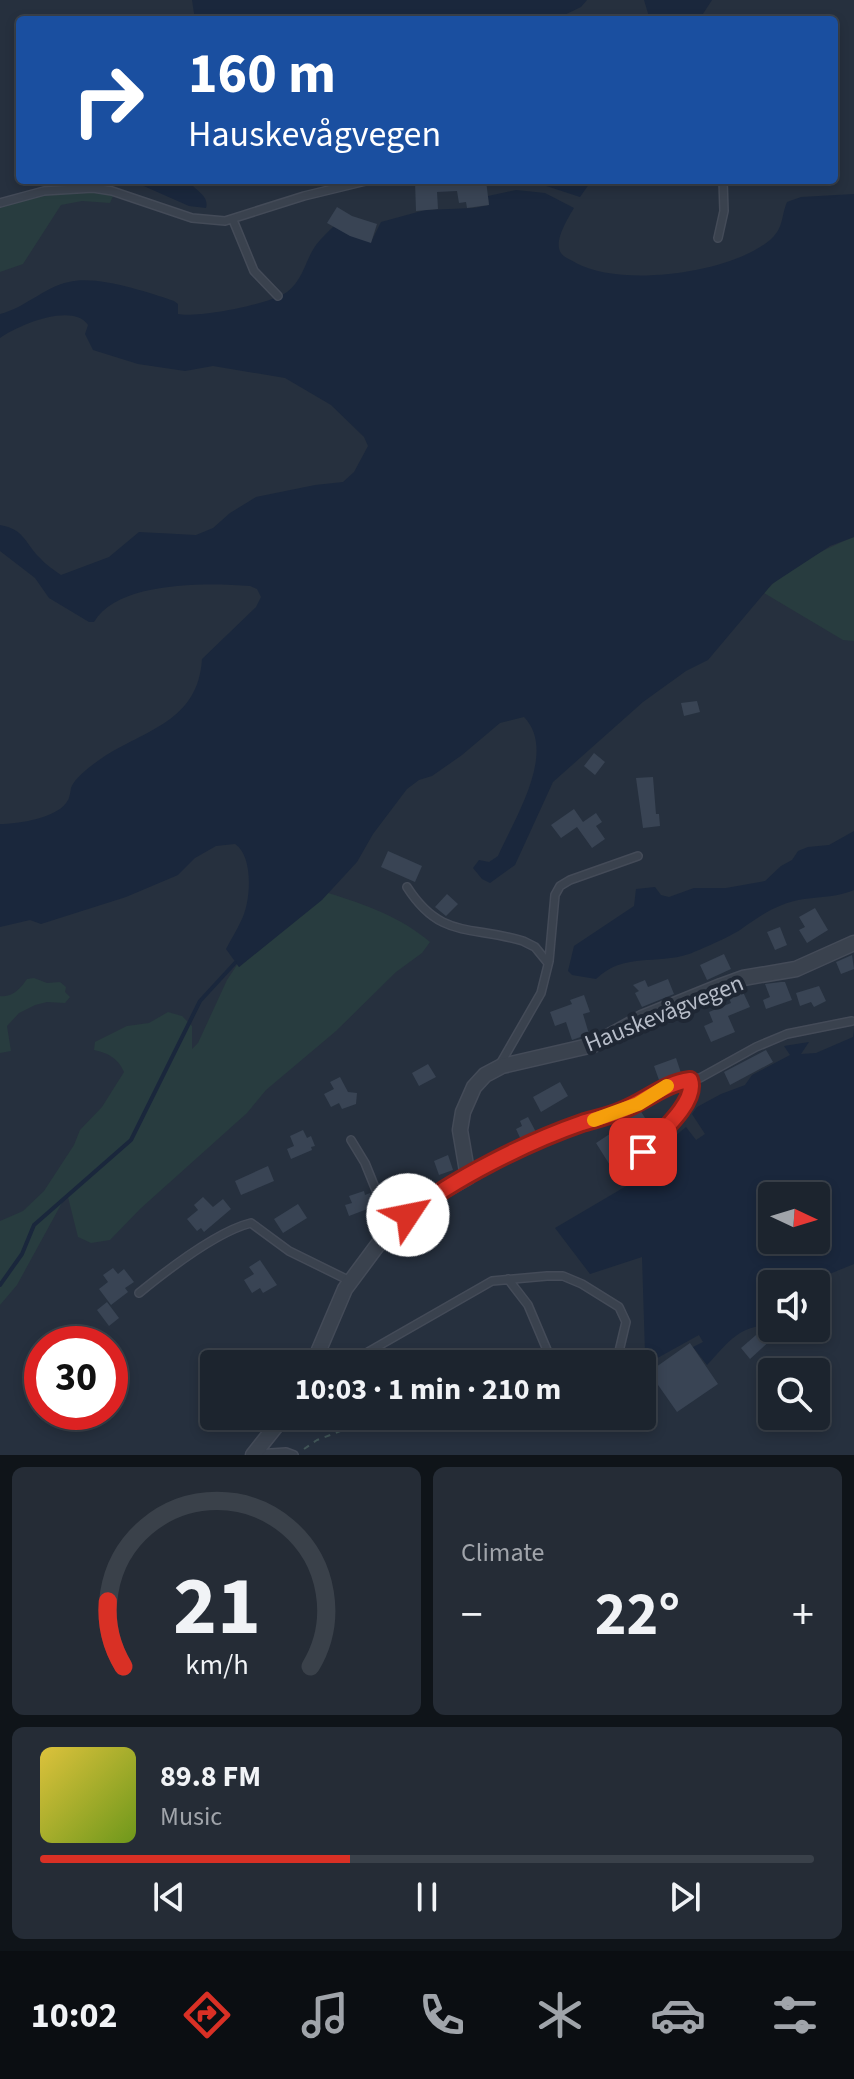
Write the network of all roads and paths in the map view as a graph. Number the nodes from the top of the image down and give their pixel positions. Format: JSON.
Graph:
{"nodes":[{"id":1,"x":354,"y":184,"type":"edge"},
{"id":2,"x":723,"y":184,"type":"edge"},
{"id":3,"x":0,"y":203,"type":"edge"},
{"id":4,"x":233,"y":220,"type":"junction"},
{"id":5,"x":718,"y":238,"type":"dead end"},
{"id":6,"x":278,"y":296,"type":"dead end"},
{"id":7,"x":638,"y":856,"type":"dead end"},
{"id":8,"x":407,"y":887,"type":"dead end"},
{"id":9,"x":854,"y":943,"type":"edge"},
{"id":10,"x":548,"y":963,"type":"junction"},
{"id":11,"x":852,"y":1021,"type":"edge"},
{"id":12,"x":498,"y":1068,"type":"junction"},
{"id":13,"x":690,"y":1080,"type":"junction"},
{"id":14,"x":351,"y":1140,"type":"dead end"},
{"id":15,"x":643,"y":1152,"type":"dead end"},
{"id":16,"x":468,"y":1177,"type":"junction"},
{"id":17,"x":391,"y":1227,"type":"junction"},
{"id":18,"x":508,"y":1279,"type":"junction"},
{"id":19,"x":350,"y":1281,"type":"junction"},
{"id":20,"x":139,"y":1293,"type":"dead end"},
{"id":21,"x":319,"y":1350,"type":"edge"},
{"id":22,"x":371,"y":1350,"type":"edge"},
{"id":23,"x":547,"y":1350,"type":"edge"},
{"id":24,"x":619,"y":1350,"type":"edge"},
{"id":25,"x":273,"y":1430,"type":"edge"},
{"id":26,"x":343,"y":1430,"type":"edge"},
{"id":27,"x":254,"y":1455,"type":"edge"},
{"id":28,"x":296,"y":1455,"type":"edge"}],
"edges":[{"from":1,"to":4,"type":"lane"},
{"from":2,"to":5,"type":"lane"},
{"from":3,"to":4,"type":"lane"},
{"from":4,"to":6,"type":"lane"},
{"from":7,"to":10,"type":"lane"},
{"from":8,"to":10,"type":"lane"},
{"from":9,"to":12,"type":"street","name":"Hauskevågvegen"},
{"from":10,"to":12,"type":"lane"},
{"from":11,"to":13,"type":"lane"},
{"from":12,"to":16,"type":"street"},
{"from":13,"to":15,"type":"lane"},
{"from":13,"to":16,"type":"lane"},
{"from":14,"to":17,"type":"lane"},
{"from":16,"to":17,"type":"street"},
{"from":17,"to":19,"type":"street"},
{"from":18,"to":22,"type":"lane"},
{"from":18,"to":23,"type":"lane"},
{"from":18,"to":24,"type":"lane"},
{"from":19,"to":20,"type":"lane"},
{"from":19,"to":21,"type":"street"},
{"from":25,"to":27,"type":"street"},
{"from":26,"to":28,"type":"path"},
{"from":27,"to":28,"type":"lane"}]}
